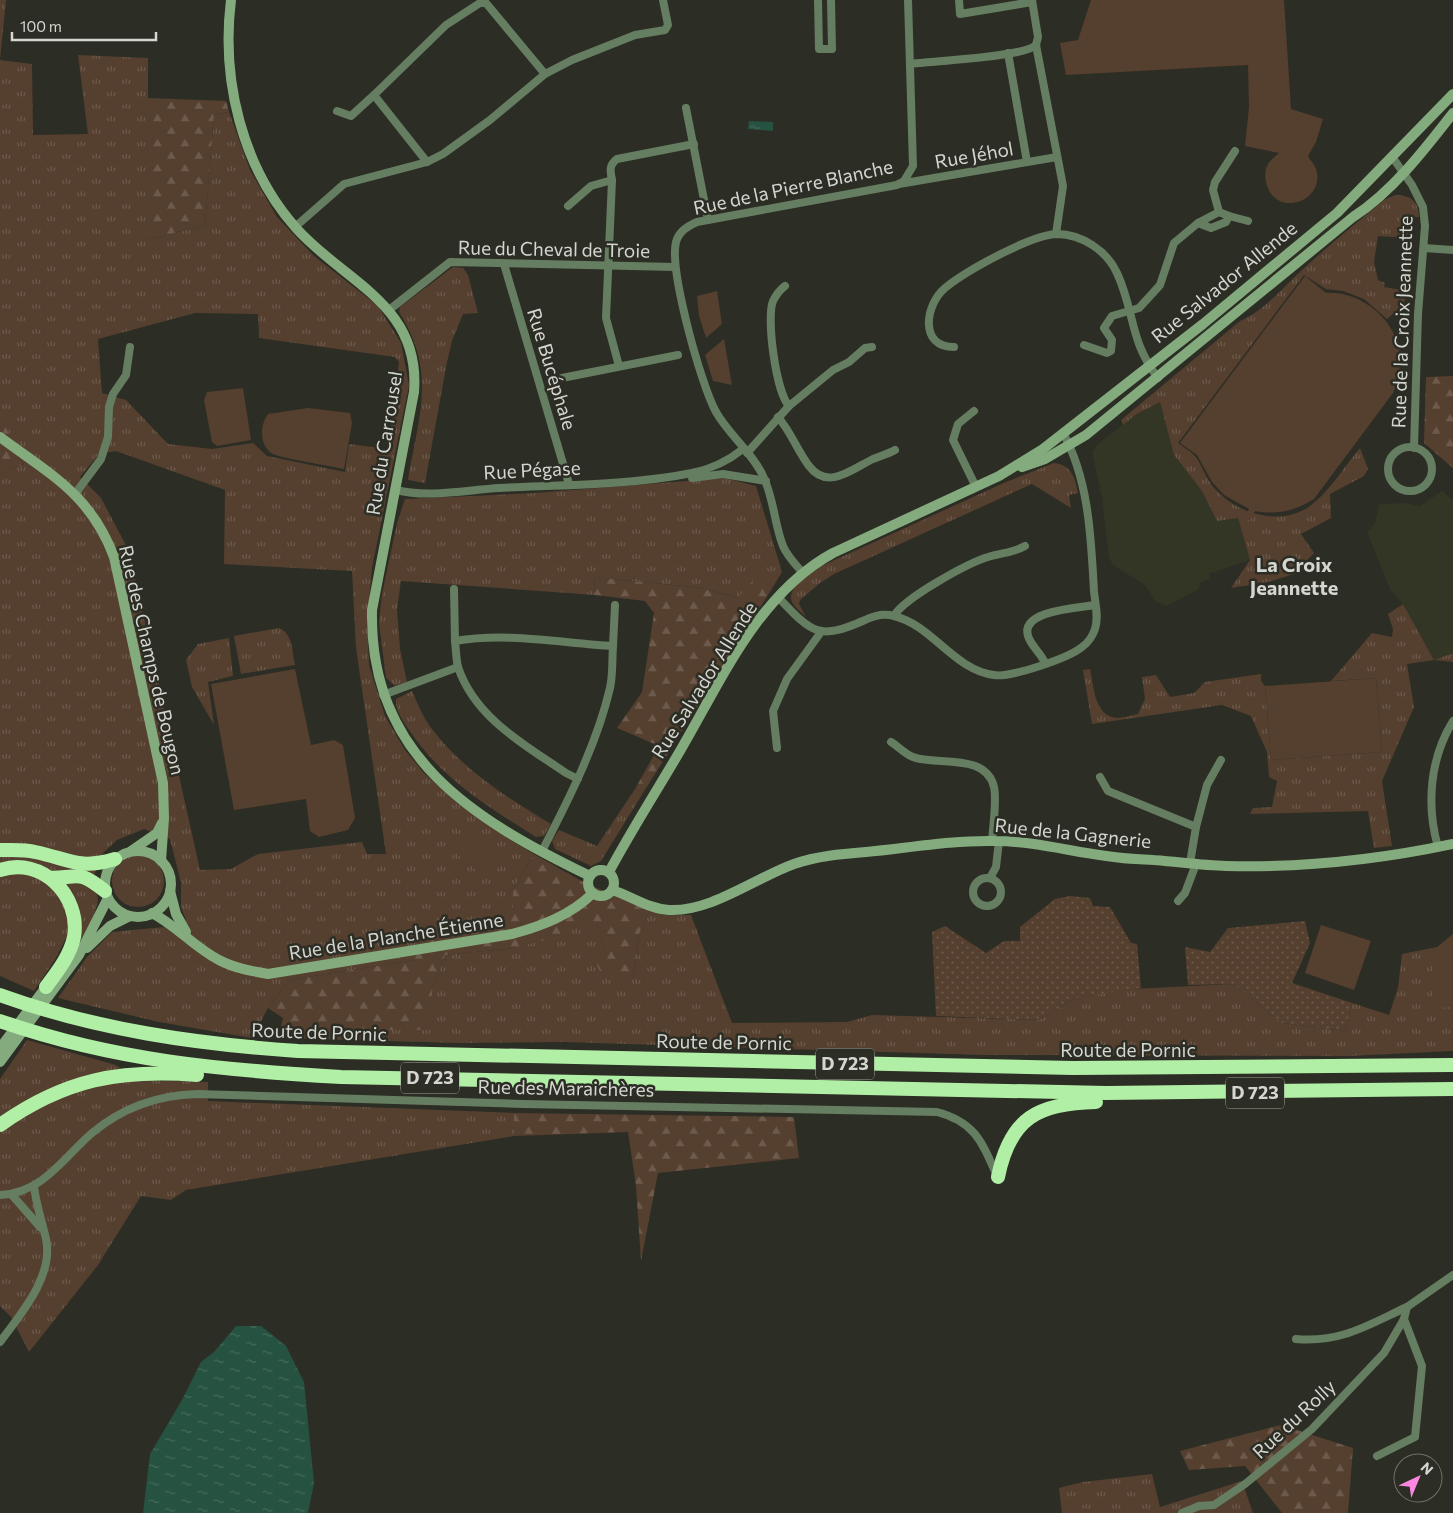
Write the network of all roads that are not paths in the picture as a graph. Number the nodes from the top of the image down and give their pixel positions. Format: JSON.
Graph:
{"nodes":[{"id":1,"x":231,"y":0,"type":"edge"},
{"id":2,"x":663,"y":0,"type":"edge"},
{"id":3,"x":818,"y":0,"type":"edge"},
{"id":4,"x":830,"y":0,"type":"edge"},
{"id":5,"x":908,"y":0,"type":"edge"},
{"id":6,"x":959,"y":0,"type":"edge"},
{"id":7,"x":1032,"y":1,"type":"edge"},
{"id":8,"x":1036,"y":45,"type":"junction"},
{"id":9,"x":1008,"y":53,"type":"junction"},
{"id":10,"x":910,"y":64,"type":"junction"},
{"id":11,"x":546,"y":74,"type":"junction"},
{"id":12,"x":1453,"y":94,"type":"edge"},
{"id":13,"x":374,"y":96,"type":"junction"},
{"id":14,"x":686,"y":108,"type":"dead end"},
{"id":15,"x":337,"y":111,"type":"dead end"},
{"id":16,"x":1453,"y":113,"type":"edge"},
{"id":17,"x":694,"y":144,"type":"junction"},
{"id":18,"x":1234,"y":151,"type":"dead end"},
{"id":19,"x":1057,"y":157,"type":"junction"},
{"id":20,"x":1393,"y":158,"type":"junction"},
{"id":21,"x":427,"y":162,"type":"junction"},
{"id":22,"x":1027,"y":162,"type":"junction"},
{"id":23,"x":1403,"y":173,"type":"junction"},
{"id":24,"x":612,"y":180,"type":"junction"},
{"id":25,"x":897,"y":185,"type":"junction"},
{"id":26,"x":568,"y":206,"type":"dead end"},
{"id":27,"x":1219,"y":212,"type":"junction"},
{"id":28,"x":1229,"y":216,"type":"junction"},
{"id":29,"x":708,"y":220,"type":"junction"},
{"id":30,"x":1248,"y":221,"type":"dead end"},
{"id":31,"x":1198,"y":223,"type":"junction"},
{"id":32,"x":295,"y":227,"type":"junction"},
{"id":33,"x":1056,"y":234,"type":"junction"},
{"id":34,"x":1424,"y":248,"type":"junction"},
{"id":35,"x":1453,"y":250,"type":"edge"},
{"id":36,"x":504,"y":264,"type":"junction"},
{"id":37,"x":608,"y":266,"type":"junction"},
{"id":38,"x":675,"y":267,"type":"junction"},
{"id":39,"x":785,"y":286,"type":"dead end"},
{"id":40,"x":389,"y":310,"type":"junction"},
{"id":41,"x":1128,"y":311,"type":"junction"},
{"id":42,"x":1084,"y":345,"type":"dead end"},
{"id":43,"x":872,"y":347,"type":"dead end"},
{"id":44,"x":954,"y":347,"type":"dead end"},
{"id":45,"x":130,"y":348,"type":"dead end"},
{"id":46,"x":678,"y":355,"type":"dead end"},
{"id":47,"x":619,"y":366,"type":"junction"},
{"id":48,"x":1149,"y":366,"type":"junction"},
{"id":49,"x":562,"y":378,"type":"dead end"},
{"id":50,"x":1158,"y":378,"type":"junction"},
{"id":51,"x":789,"y":406,"type":"junction"},
{"id":52,"x":974,"y":411,"type":"dead end"},
{"id":53,"x":778,"y":417,"type":"junction"},
{"id":54,"x":1064,"y":433,"type":"junction"},
{"id":55,"x":0,"y":437,"type":"edge"},
{"id":56,"x":1070,"y":445,"type":"junction"},
{"id":57,"x":1414,"y":448,"type":"junction"},
{"id":58,"x":895,"y":450,"type":"dead end"},
{"id":59,"x":745,"y":451,"type":"junction"},
{"id":60,"x":999,"y":476,"type":"junction"},
{"id":61,"x":670,"y":477,"type":"junction"},
{"id":62,"x":766,"y":482,"type":"junction"},
{"id":63,"x":569,"y":484,"type":"junction"},
{"id":64,"x":976,"y":487,"type":"junction"},
{"id":65,"x":396,"y":490,"type":"junction"},
{"id":66,"x":75,"y":494,"type":"junction"},
{"id":67,"x":1025,"y":546,"type":"dead end"},
{"id":68,"x":803,"y":573,"type":"junction"},
{"id":69,"x":454,"y":589,"type":"dead end"},
{"id":70,"x":778,"y":597,"type":"junction"},
{"id":71,"x":615,"y":605,"type":"dead end"},
{"id":72,"x":1095,"y":605,"type":"junction"},
{"id":73,"x":894,"y":616,"type":"junction"},
{"id":74,"x":821,"y":632,"type":"junction"},
{"id":75,"x":454,"y":641,"type":"junction"},
{"id":76,"x":613,"y":646,"type":"junction"},
{"id":77,"x":1045,"y":663,"type":"junction"},
{"id":78,"x":458,"y":667,"type":"junction"},
{"id":79,"x":383,"y":695,"type":"junction"},
{"id":80,"x":1453,"y":721,"type":"edge"},
{"id":81,"x":891,"y":742,"type":"dead end"},
{"id":82,"x":777,"y":748,"type":"dead end"},
{"id":83,"x":1221,"y":760,"type":"dead end"},
{"id":84,"x":1100,"y":777,"type":"dead end"},
{"id":85,"x":578,"y":779,"type":"junction"},
{"id":86,"x":164,"y":818,"type":"junction"},
{"id":87,"x":1196,"y":827,"type":"junction"},
{"id":88,"x":995,"y":841,"type":"junction"},
{"id":89,"x":1453,"y":844,"type":"edge"},
{"id":90,"x":1438,"y":847,"type":"junction"},
{"id":91,"x":0,"y":850,"type":"edge"},
{"id":92,"x":131,"y":851,"type":"junction"},
{"id":93,"x":542,"y":851,"type":"junction"},
{"id":94,"x":115,"y":859,"type":"junction"},
{"id":95,"x":161,"y":860,"type":"junction"},
{"id":96,"x":1193,"y":863,"type":"junction"},
{"id":97,"x":0,"y":870,"type":"edge"},
{"id":98,"x":609,"y":872,"type":"junction"},
{"id":99,"x":590,"y":876,"type":"junction"},
{"id":100,"x":50,"y":878,"type":"junction"},
{"id":101,"x":990,"y":878,"type":"dead end"},
{"id":102,"x":612,"y":890,"type":"junction"},
{"id":103,"x":170,"y":891,"type":"junction"},
{"id":104,"x":593,"y":893,"type":"junction"},
{"id":105,"x":107,"y":895,"type":"junction"},
{"id":106,"x":1178,"y":901,"type":"dead end"},
{"id":107,"x":152,"y":913,"type":"junction"},
{"id":108,"x":130,"y":916,"type":"junction"},
{"id":109,"x":199,"y":947,"type":"junction"},
{"id":110,"x":79,"y":955,"type":"junction"},
{"id":111,"x":53,"y":982,"type":"junction"},
{"id":112,"x":0,"y":987,"type":"edge"},
{"id":113,"x":0,"y":995,"type":"edge"},
{"id":114,"x":49,"y":1007,"type":"junction"},
{"id":115,"x":0,"y":1020,"type":"edge"},
{"id":116,"x":2,"y":1052,"type":"edge"},
{"id":117,"x":0,"y":1062,"type":"edge"},
{"id":118,"x":1453,"y":1065,"type":"edge"},
{"id":119,"x":232,"y":1070,"type":"junction"},
{"id":120,"x":1453,"y":1089,"type":"edge"},
{"id":121,"x":1143,"y":1093,"type":"junction"},
{"id":122,"x":0,"y":1126,"type":"edge"},
{"id":123,"x":998,"y":1178,"type":"joint"},
{"id":124,"x":34,"y":1186,"type":"junction"},
{"id":125,"x":0,"y":1194,"type":"edge"},
{"id":126,"x":12,"y":1195,"type":"junction"},
{"id":127,"x":44,"y":1232,"type":"junction"},
{"id":128,"x":1453,"y":1275,"type":"edge"},
{"id":129,"x":1408,"y":1307,"type":"junction"},
{"id":130,"x":1404,"y":1319,"type":"junction"},
{"id":131,"x":1296,"y":1339,"type":"dead end"},
{"id":132,"x":0,"y":1342,"type":"edge"},
{"id":133,"x":1377,"y":1456,"type":"dead end"},
{"id":134,"x":1214,"y":1505,"type":"junction"},
{"id":135,"x":1182,"y":1513,"type":"edge"},
{"id":136,"x":1204,"y":1513,"type":"edge"}],
"edges":[{"from":1,"to":32,"type":"street","name":"Rue du Carrousel"},
{"from":2,"to":11,"type":"street"},
{"from":3,"to":4,"type":"street"},
{"from":5,"to":10,"type":"street","name":"Rue de la Pierre Blanche"},
{"from":6,"to":7,"type":"street"},
{"from":7,"to":8,"type":"street"},
{"from":8,"to":9,"type":"street"},
{"from":8,"to":19,"type":"street"},
{"from":9,"to":10,"type":"street"},
{"from":9,"to":22,"type":"street"},
{"from":10,"to":25,"type":"street","name":"Rue de la Pierre Blanche"},
{"from":11,"to":13,"type":"street"},
{"from":11,"to":21,"type":"street"},
{"from":12,"to":20,"type":"street","name":"Rue Salvador Allende"},
{"from":13,"to":15,"type":"street"},
{"from":13,"to":21,"type":"street"},
{"from":14,"to":17,"type":"street"},
{"from":16,"to":23,"type":"street","name":"Rue Salvador Allende"},
{"from":17,"to":24,"type":"street"},
{"from":17,"to":29,"type":"street"},
{"from":18,"to":27,"type":"street"},
{"from":19,"to":22,"type":"street","name":"Rue Jéhol"},
{"from":19,"to":33,"type":"street"},
{"from":20,"to":23,"type":"street","name":"Rue de la Croix Jeannette"},
{"from":20,"to":48,"type":"street","name":"Rue Salvador Allende"},
{"from":21,"to":32,"type":"street"},
{"from":22,"to":25,"type":"street","name":"Rue Jéhol"},
{"from":23,"to":34,"type":"street","name":"Rue de la Croix Jeannette"},
{"from":23,"to":50,"type":"street","name":"Rue Salvador Allende"},
{"from":24,"to":26,"type":"street"},
{"from":24,"to":37,"type":"street"},
{"from":25,"to":29,"type":"street","name":"Rue de la Pierre Blanche"},
{"from":27,"to":28,"type":"street"},
{"from":27,"to":31,"type":"street"},
{"from":28,"to":30,"type":"street"},
{"from":28,"to":31,"type":"street"},
{"from":29,"to":38,"type":"street","name":"Rue de la Pierre Blanche"},
{"from":31,"to":41,"type":"street"},
{"from":32,"to":40,"type":"street","name":"Rue du Carrousel"},
{"from":33,"to":41,"type":"street"},
{"from":33,"to":44,"type":"street"},
{"from":34,"to":35,"type":"street"},
{"from":34,"to":57,"type":"street","name":"Rue de la Croix Jeannette"},
{"from":36,"to":37,"type":"street","name":"Rue du Cheval de Troie"},
{"from":36,"to":40,"type":"street","name":"Rue du Cheval de Troie"},
{"from":36,"to":63,"type":"street","name":"Rue Bucéphale"},
{"from":37,"to":38,"type":"street","name":"Rue du Cheval de Troie"},
{"from":37,"to":47,"type":"street"},
{"from":38,"to":59,"type":"street","name":"Rue de la Pierre Blanche"},
{"from":39,"to":51,"type":"street"},
{"from":40,"to":65,"type":"street","name":"Rue du Carrousel"},
{"from":41,"to":42,"type":"street"},
{"from":41,"to":48,"type":"street"},
{"from":43,"to":51,"type":"street","name":"Rue Pégase"},
{"from":45,"to":66,"type":"street"},
{"from":46,"to":47,"type":"street"},
{"from":47,"to":49,"type":"street"},
{"from":48,"to":50,"type":"street"},
{"from":48,"to":54,"type":"street","name":"Rue Salvador Allende"},
{"from":50,"to":56,"type":"street","name":"Rue Salvador Allende"},
{"from":51,"to":53,"type":"street","name":"Rue Pégase"},
{"from":52,"to":64,"type":"street"},
{"from":53,"to":58,"type":"street"},
{"from":53,"to":59,"type":"street","name":"Rue Pégase"},
{"from":54,"to":56,"type":"street"},
{"from":54,"to":60,"type":"street","name":"Rue Salvador Allende"},
{"from":55,"to":66,"type":"street","name":"Rue des Champs de Bougon"},
{"from":56,"to":60,"type":"street","name":"Rue Salvador Allende"},
{"from":56,"to":72,"type":"street"},
{"from":57,"to":57,"type":"street"},
{"from":59,"to":61,"type":"street","name":"Rue Pégase"},
{"from":59,"to":62,"type":"street","name":"Rue de la Pierre Blanche"},
{"from":60,"to":64,"type":"street","name":"Rue Salvador Allende"},
{"from":61,"to":62,"type":"street","name":"Rue Pégase"},
{"from":61,"to":63,"type":"street","name":"Rue Pégase"},
{"from":62,"to":68,"type":"street","name":"Rue de la Pierre Blanche"},
{"from":63,"to":65,"type":"street","name":"Rue Pégase"},
{"from":64,"to":68,"type":"street","name":"Rue Salvador Allende"},
{"from":65,"to":79,"type":"street","name":"Rue du Carrousel"},
{"from":66,"to":86,"type":"street","name":"Rue des Champs de Bougon"},
{"from":67,"to":73,"type":"street"},
{"from":68,"to":70,"type":"street","name":"Rue Salvador Allende"},
{"from":69,"to":75,"type":"street"},
{"from":70,"to":74,"type":"street"},
{"from":70,"to":98,"type":"street","name":"Rue Salvador Allende"},
{"from":71,"to":76,"type":"street"},
{"from":72,"to":77,"type":"street"},
{"from":72,"to":77,"type":"street"},
{"from":73,"to":74,"type":"street"},
{"from":73,"to":77,"type":"street"},
{"from":74,"to":82,"type":"street"},
{"from":75,"to":76,"type":"street"},
{"from":75,"to":78,"type":"street"},
{"from":76,"to":85,"type":"street"},
{"from":78,"to":79,"type":"street"},
{"from":78,"to":85,"type":"street"},
{"from":79,"to":93,"type":"street","name":"Rue du Carrousel"},
{"from":80,"to":90,"type":"street"},
{"from":81,"to":88,"type":"street"},
{"from":83,"to":87,"type":"street"},
{"from":84,"to":87,"type":"street"},
{"from":85,"to":93,"type":"street"},
{"from":86,"to":92,"type":"street"},
{"from":86,"to":95,"type":"street","name":"Rue des Champs de Bougon"},
{"from":87,"to":96,"type":"street"},
{"from":88,"to":96,"type":"street","name":"Rue de la Gagnerie"},
{"from":88,"to":101,"type":"street"},
{"from":88,"to":102,"type":"street","name":"Rue de la Gagnerie"},
{"from":89,"to":90,"type":"street","name":"Rue de la Gagnerie"},
{"from":90,"to":96,"type":"street","name":"Rue de la Gagnerie"},
{"from":91,"to":94,"type":"highway"},
{"from":92,"to":94,"type":"street"},
{"from":92,"to":95,"type":"street"},
{"from":93,"to":99,"type":"street","name":"Rue du Carrousel"},
{"from":94,"to":105,"type":"street"},
{"from":95,"to":103,"type":"street"},
{"from":96,"to":106,"type":"street"},
{"from":97,"to":100,"type":"highway"},
{"from":98,"to":99,"type":"street"},
{"from":98,"to":102,"type":"street"},
{"from":99,"to":104,"type":"street"},
{"from":100,"to":105,"type":"highway"},
{"from":100,"to":111,"type":"highway"},
{"from":102,"to":104,"type":"street"},
{"from":103,"to":107,"type":"street"},
{"from":103,"to":109,"type":"street","name":"Rue de la Planche Étienne"},
{"from":104,"to":109,"type":"street","name":"Rue de la Planche Étienne"},
{"from":105,"to":108,"type":"street"},
{"from":105,"to":110,"type":"street"},
{"from":107,"to":108,"type":"street"},
{"from":107,"to":109,"type":"street","name":"Rue de la Planche Étienne"},
{"from":108,"to":110,"type":"street"},
{"from":110,"to":111,"type":"street"},
{"from":111,"to":114,"type":"street"},
{"from":111,"to":114,"type":"street"},
{"from":111,"to":116,"type":"street"},
{"from":112,"to":114,"type":"highway"},
{"from":113,"to":114,"type":"highway","name":"Route de Pornic","number":"D 723"},
{"from":114,"to":116,"type":"street"},
{"from":114,"to":118,"type":"highway","name":"Route de Pornic","number":"D 723"},
{"from":115,"to":119,"type":"highway","number":"D 723"},
{"from":116,"to":117,"type":"street"},
{"from":119,"to":121,"type":"highway","number":"D 723"},
{"from":119,"to":122,"type":"highway"},
{"from":120,"to":121,"type":"highway","number":"D 723"},
{"from":121,"to":123,"type":"highway"},
{"from":123,"to":124,"type":"street","name":"Rue des Maraichères"},
{"from":124,"to":126,"type":"street","name":"Rue des Maraichères"},
{"from":124,"to":127,"type":"street"},
{"from":125,"to":126,"type":"street"},
{"from":126,"to":127,"type":"street"},
{"from":127,"to":132,"type":"street"},
{"from":128,"to":129,"type":"street"},
{"from":129,"to":130,"type":"street","name":"Rue du Rolly"},
{"from":129,"to":131,"type":"street"},
{"from":130,"to":133,"type":"street"},
{"from":130,"to":134,"type":"street","name":"Rue du Rolly"},
{"from":134,"to":135,"type":"street","name":"Rue du Rolly"},
{"from":134,"to":136,"type":"street"}]}
